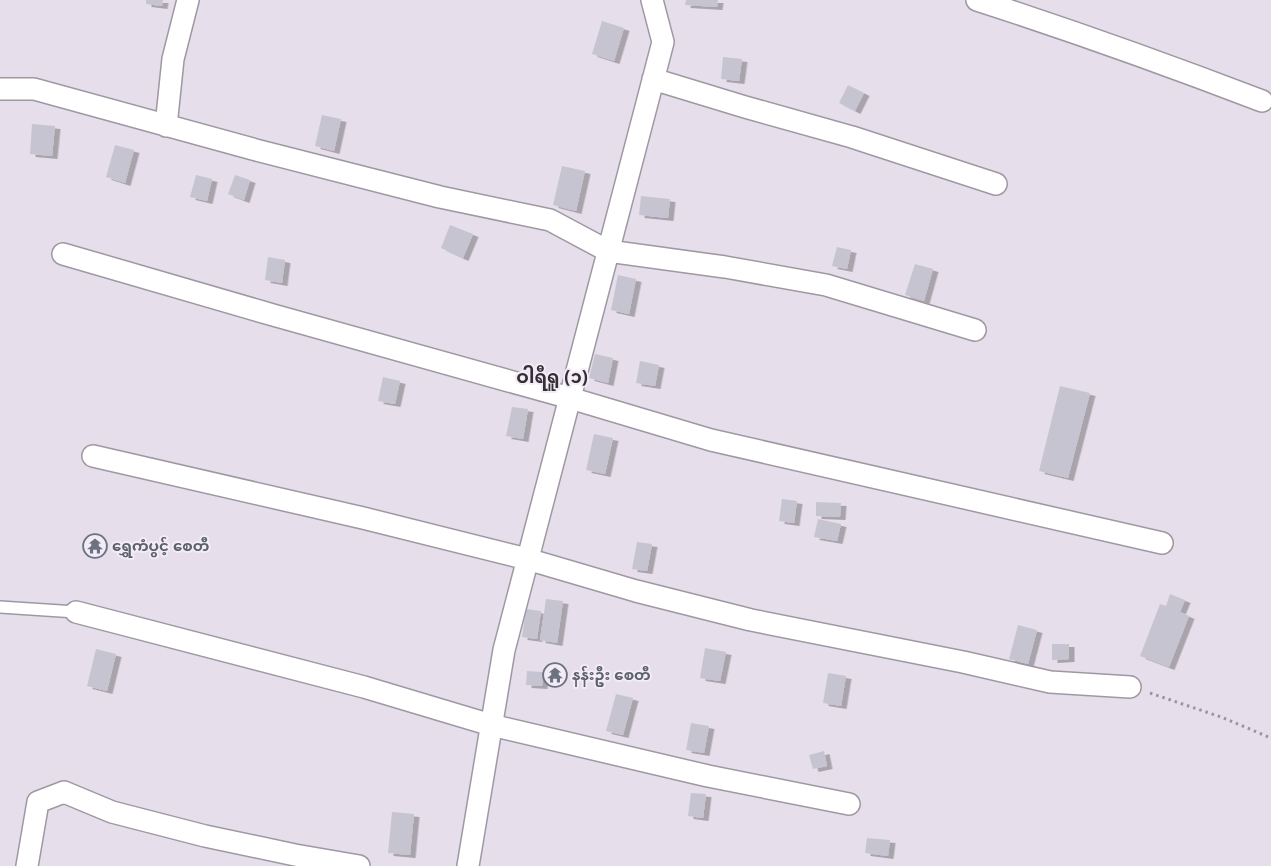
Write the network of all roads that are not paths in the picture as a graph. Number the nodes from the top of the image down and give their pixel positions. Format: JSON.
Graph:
{"nodes":[{"id":1,"x":188,"y":0,"type":"edge"},
{"id":2,"x":652,"y":0,"type":"edge"},
{"id":3,"x":977,"y":0,"type":"edge"},
{"id":4,"x":653,"y":79,"type":"junction"},
{"id":5,"x":0,"y":89,"type":"edge"},
{"id":6,"x":1262,"y":102,"type":"dead end"},
{"id":7,"x":166,"y":126,"type":"junction"},
{"id":8,"x":996,"y":184,"type":"dead end"},
{"id":9,"x":608,"y":251,"type":"junction"},
{"id":10,"x":63,"y":254,"type":"dead end"},
{"id":11,"x":974,"y":330,"type":"dead end"},
{"id":12,"x":570,"y":398,"type":"junction"},
{"id":13,"x":93,"y":456,"type":"dead end"},
{"id":14,"x":1162,"y":543,"type":"dead end"},
{"id":15,"x":527,"y":560,"type":"junction"},
{"id":16,"x":0,"y":607,"type":"edge"},
{"id":17,"x":76,"y":612,"type":"joint"},
{"id":18,"x":1130,"y":687,"type":"road end"},
{"id":19,"x":491,"y":725,"type":"junction"},
{"id":20,"x":849,"y":804,"type":"dead end"},
{"id":21,"x":27,"y":866,"type":"edge"},
{"id":22,"x":359,"y":866,"type":"edge"},
{"id":23,"x":468,"y":866,"type":"edge"}],
"edges":[{"from":1,"to":7,"type":"street"},
{"from":2,"to":4,"type":"street"},
{"from":3,"to":6,"type":"street"},
{"from":4,"to":8,"type":"street"},
{"from":4,"to":9,"type":"street"},
{"from":5,"to":7,"type":"street"},
{"from":7,"to":9,"type":"street"},
{"from":9,"to":11,"type":"street"},
{"from":9,"to":12,"type":"street"},
{"from":10,"to":12,"type":"street"},
{"from":12,"to":14,"type":"street"},
{"from":12,"to":15,"type":"street"},
{"from":13,"to":15,"type":"street"},
{"from":15,"to":18,"type":"street"},
{"from":15,"to":19,"type":"street"},
{"from":16,"to":17,"type":"lane"},
{"from":17,"to":19,"type":"street"},
{"from":19,"to":20,"type":"street"},
{"from":19,"to":23,"type":"street"},
{"from":21,"to":22,"type":"street"}]}
